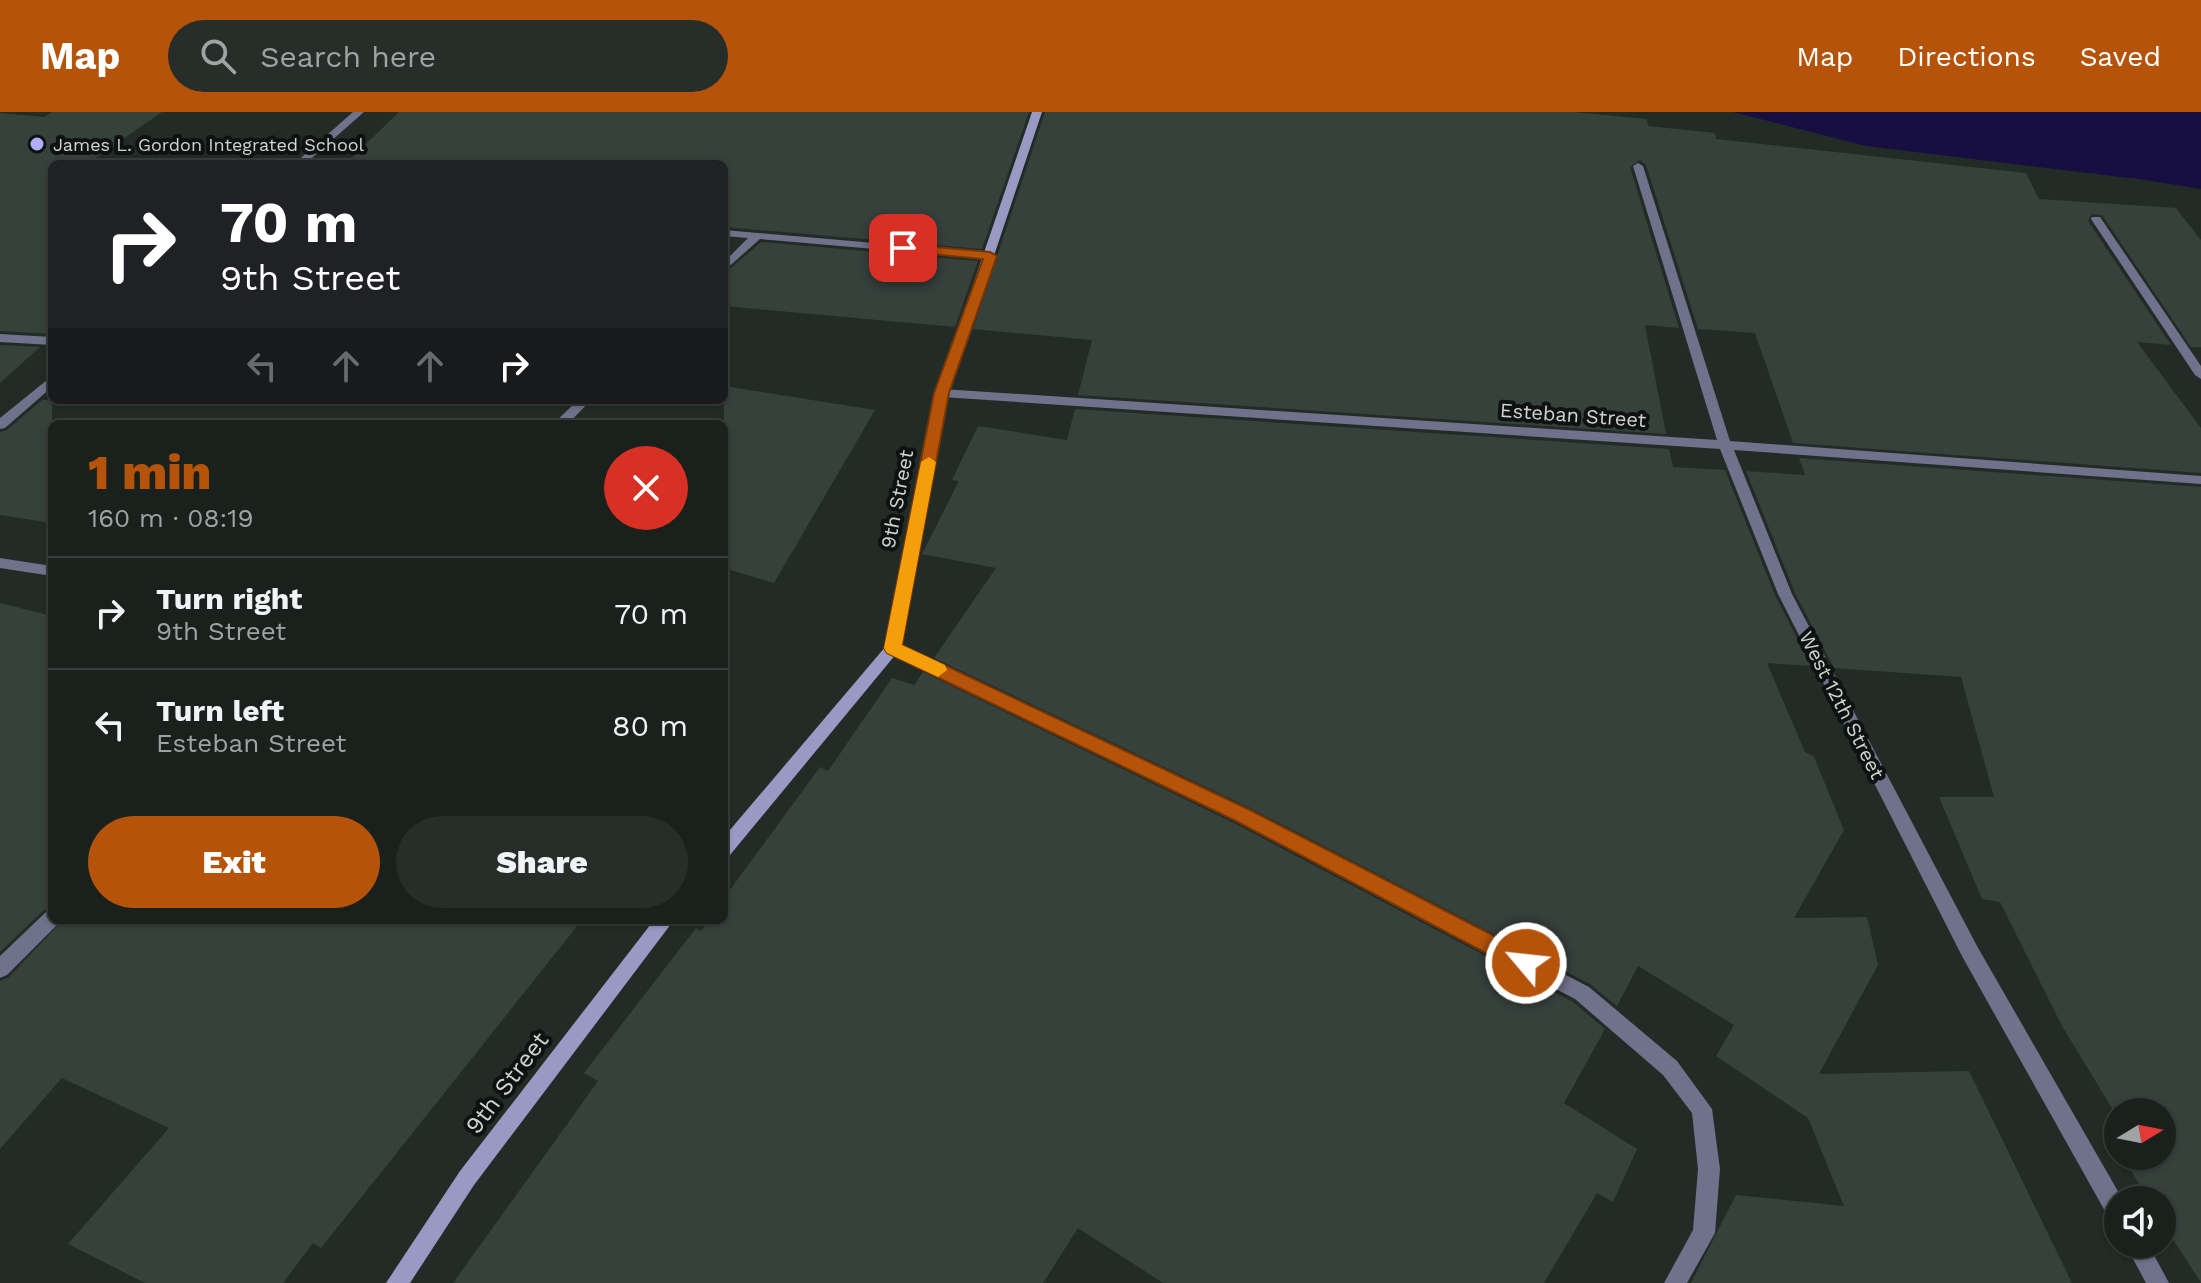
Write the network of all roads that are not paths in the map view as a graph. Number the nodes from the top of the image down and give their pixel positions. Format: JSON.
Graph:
{"nodes":[{"id":1,"x":359,"y":112,"type":"edge"},
{"id":2,"x":1037,"y":112,"type":"edge"},
{"id":3,"x":304,"y":160,"type":"edge"},
{"id":4,"x":1638,"y":166,"type":"dead end"},
{"id":5,"x":2096,"y":219,"type":"dead end"},
{"id":6,"x":728,"y":233,"type":"edge"},
{"id":7,"x":757,"y":236,"type":"junction"},
{"id":8,"x":990,"y":256,"type":"junction"},
{"id":9,"x":728,"y":264,"type":"edge"},
{"id":10,"x":0,"y":338,"type":"edge"},
{"id":11,"x":48,"y":341,"type":"edge"},
{"id":12,"x":2201,"y":375,"type":"edge"},
{"id":13,"x":48,"y":383,"type":"edge"},
{"id":14,"x":942,"y":393,"type":"junction"},
{"id":15,"x":581,"y":404,"type":"edge"},
{"id":16,"x":564,"y":420,"type":"edge"},
{"id":17,"x":0,"y":425,"type":"edge"},
{"id":18,"x":1725,"y":445,"type":"junction"},
{"id":19,"x":2201,"y":480,"type":"edge"},
{"id":20,"x":0,"y":563,"type":"edge"},
{"id":21,"x":48,"y":570,"type":"edge"},
{"id":22,"x":893,"y":648,"type":"junction"},
{"id":23,"x":728,"y":845,"type":"edge"},
{"id":24,"x":48,"y":922,"type":"edge"},
{"id":25,"x":657,"y":924,"type":"edge"},
{"id":26,"x":0,"y":969,"type":"edge"},
{"id":27,"x":2104,"y":1187,"type":"edge"},
{"id":28,"x":2144,"y":1258,"type":"edge"},
{"id":29,"x":397,"y":1283,"type":"edge"},
{"id":30,"x":1675,"y":1283,"type":"edge"},
{"id":31,"x":2158,"y":1283,"type":"edge"}],
"edges":[{"from":1,"to":3,"type":"street"},
{"from":2,"to":8,"type":"street","name":"9th Street"},
{"from":4,"to":18,"type":"street","name":"West 12th Street"},
{"from":5,"to":12,"type":"street"},
{"from":6,"to":7,"type":"street"},
{"from":7,"to":8,"type":"street"},
{"from":7,"to":9,"type":"street"},
{"from":8,"to":14,"type":"street","name":"9th Street"},
{"from":10,"to":11,"type":"street"},
{"from":13,"to":17,"type":"street"},
{"from":14,"to":18,"type":"street","name":"Esteban Street"},
{"from":14,"to":22,"type":"street","name":"9th Street"},
{"from":15,"to":16,"type":"street"},
{"from":18,"to":19,"type":"street","name":"Esteban Street"},
{"from":18,"to":27,"type":"street","name":"West 12th Street"},
{"from":20,"to":21,"type":"street"},
{"from":22,"to":23,"type":"street","name":"9th Street"},
{"from":22,"to":30,"type":"street"},
{"from":24,"to":26,"type":"street"},
{"from":25,"to":29,"type":"street","name":"9th Street"},
{"from":28,"to":31,"type":"street"}]}
